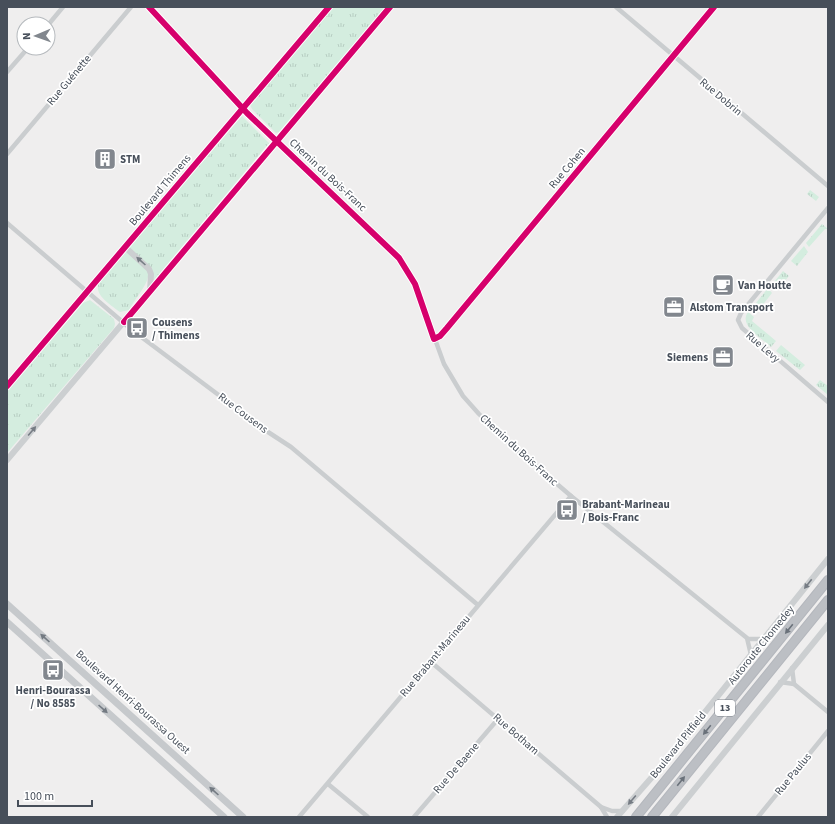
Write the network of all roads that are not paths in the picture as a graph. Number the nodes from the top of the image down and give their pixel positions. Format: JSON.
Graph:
{"nodes":[{"id":1,"x":63,"y":7,"type":"edge"},
{"id":2,"x":131,"y":7,"type":"edge"},
{"id":3,"x":149,"y":7,"type":"edge"},
{"id":4,"x":328,"y":7,"type":"edge"},
{"id":5,"x":390,"y":7,"type":"edge"},
{"id":6,"x":616,"y":7,"type":"edge"},
{"id":7,"x":714,"y":7,"type":"edge"},
{"id":8,"x":56,"y":16,"type":"edge"},
{"id":9,"x":21,"y":56,"type":"edge"},
{"id":10,"x":673,"y":57,"type":"junction"},
{"id":11,"x":7,"y":72,"type":"edge"},
{"id":12,"x":243,"y":108,"type":"junction"},
{"id":13,"x":276,"y":141,"type":"junction"},
{"id":14,"x":7,"y":154,"type":"edge"},
{"id":15,"x":828,"y":186,"type":"edge"},
{"id":16,"x":828,"y":208,"type":"edge"},
{"id":17,"x":7,"y":223,"type":"edge"},
{"id":18,"x":125,"y":247,"type":"junction"},
{"id":19,"x":88,"y":291,"type":"junction"},
{"id":20,"x":150,"y":291,"type":"junction"},
{"id":21,"x":124,"y":322,"type":"junction"},
{"id":22,"x":434,"y":339,"type":"junction"},
{"id":23,"x":7,"y":386,"type":"edge"},
{"id":24,"x":828,"y":402,"type":"edge"},
{"id":25,"x":7,"y":460,"type":"edge"},
{"id":26,"x":571,"y":496,"type":"junction"},
{"id":27,"x":828,"y":559,"type":"edge"},
{"id":28,"x":828,"y":580,"type":"edge"},
{"id":29,"x":828,"y":600,"type":"edge"},
{"id":30,"x":7,"y":604,"type":"edge"},
{"id":31,"x":478,"y":605,"type":"junction"},
{"id":32,"x":828,"y":605,"type":"edge"},
{"id":33,"x":814,"y":618,"type":"junction"},
{"id":34,"x":7,"y":622,"type":"edge"},
{"id":35,"x":828,"y":625,"type":"edge"},
{"id":36,"x":748,"y":639,"type":"junction"},
{"id":37,"x":764,"y":639,"type":"junction"},
{"id":38,"x":751,"y":655,"type":"junction"},
{"id":39,"x":431,"y":662,"type":"junction"},
{"id":40,"x":792,"y":667,"type":"junction"},
{"id":41,"x":780,"y":682,"type":"junction"},
{"id":42,"x":794,"y":684,"type":"junction"},
{"id":43,"x":828,"y":712,"type":"edge"},
{"id":44,"x":498,"y":719,"type":"junction"},
{"id":45,"x":828,"y":731,"type":"edge"},
{"id":46,"x":328,"y":784,"type":"junction"},
{"id":47,"x":601,"y":807,"type":"junction"},
{"id":48,"x":623,"y":811,"type":"junction"},
{"id":49,"x":224,"y":817,"type":"edge"},
{"id":50,"x":243,"y":817,"type":"edge"},
{"id":51,"x":299,"y":817,"type":"edge"},
{"id":52,"x":368,"y":817,"type":"edge"},
{"id":53,"x":414,"y":817,"type":"edge"},
{"id":54,"x":607,"y":817,"type":"edge"},
{"id":55,"x":617,"y":817,"type":"edge"},
{"id":56,"x":636,"y":817,"type":"edge"},
{"id":57,"x":652,"y":817,"type":"edge"},
{"id":58,"x":672,"y":817,"type":"edge"},
{"id":59,"x":758,"y":817,"type":"edge"}],
"edges":[{"from":1,"to":8,"type":"street"},
{"from":2,"to":14,"type":"street","name":"Rue Guénette"},
{"from":3,"to":12,"type":"street","name":"Chemin du Bois-Franc"},
{"from":4,"to":12,"type":"street","name":"Boulevard Thimens"},
{"from":5,"to":13,"type":"street"},
{"from":6,"to":10,"type":"street","name":"Rue Dobrin"},
{"from":7,"to":10,"type":"street","name":"Rue Cohen"},
{"from":9,"to":11,"type":"street"},
{"from":10,"to":15,"type":"street","name":"Rue Dobrin"},
{"from":10,"to":22,"type":"street","name":"Rue Cohen"},
{"from":12,"to":13,"type":"street","name":"Chemin du Bois-Franc"},
{"from":12,"to":18,"type":"street","name":"Boulevard Thimens"},
{"from":13,"to":20,"type":"street"},
{"from":13,"to":22,"type":"street","name":"Chemin du Bois-Franc"},
{"from":16,"to":24,"type":"street","name":"Rue Levy"},
{"from":17,"to":19,"type":"street","name":"Rue Cousens"},
{"from":18,"to":19,"type":"street","name":"Boulevard Thimens"},
{"from":20,"to":18,"type":"street","one_way":true},
{"from":19,"to":21,"type":"street","name":"Rue Cousens"},
{"from":19,"to":23,"type":"street","name":"Boulevard Thimens"},
{"from":20,"to":21,"type":"street"},
{"from":25,"to":21,"type":"street","one_way":true},
{"from":21,"to":31,"type":"street","name":"Rue Cousens"},
{"from":22,"to":26,"type":"street","name":"Chemin du Bois-Franc"},
{"from":26,"to":31,"type":"street","name":"Rue Brabant-Marineau"},
{"from":26,"to":36,"type":"street","name":"Chemin du Bois-Franc"},
{"from":27,"to":37,"type":"street","name":"Boulevard Pitfield","one_way":true},
{"from":28,"to":56,"type":"highway","name":"Autoroute Chomedey","number":"13","one_way":true},
{"from":29,"to":33,"type":"highway","number":"13"},
{"from":50,"to":30,"type":"main road","name":"Boulevard Henri-Bourassa Ouest","one_way":true},
{"from":31,"to":39,"type":"street","name":"Rue Brabant-Marineau"},
{"from":32,"to":33,"type":"highway"},
{"from":57,"to":33,"type":"highway","number":"13","one_way":true},
{"from":34,"to":49,"type":"main road","one_way":true},
{"from":35,"to":40,"type":"street"},
{"from":36,"to":37,"type":"street"},
{"from":36,"to":38,"type":"street"},
{"from":37,"to":38,"type":"street","name":"Boulevard Pitfield"},
{"from":38,"to":48,"type":"street","name":"Boulevard Pitfield","one_way":true},
{"from":39,"to":44,"type":"street","name":"Rue Botham"},
{"from":39,"to":46,"type":"street","name":"Rue Brabant-Marineau"},
{"from":40,"to":41,"type":"street"},
{"from":40,"to":42,"type":"street"},
{"from":41,"to":42,"type":"street"},
{"from":41,"to":58,"type":"street"},
{"from":42,"to":43,"type":"street"},
{"from":44,"to":47,"type":"street","name":"Rue Botham"},
{"from":44,"to":53,"type":"street","name":"Rue De Baene"},
{"from":45,"to":59,"type":"street","name":"Rue Paulus"},
{"from":46,"to":51,"type":"street","name":"Rue Brabant-Marineau"},
{"from":46,"to":52,"type":"street"},
{"from":47,"to":48,"type":"street","name":"Rue Botham"},
{"from":47,"to":54,"type":"street","name":"Rue Botham"},
{"from":48,"to":55,"type":"street","name":"Boulevard Pitfield"}]}
